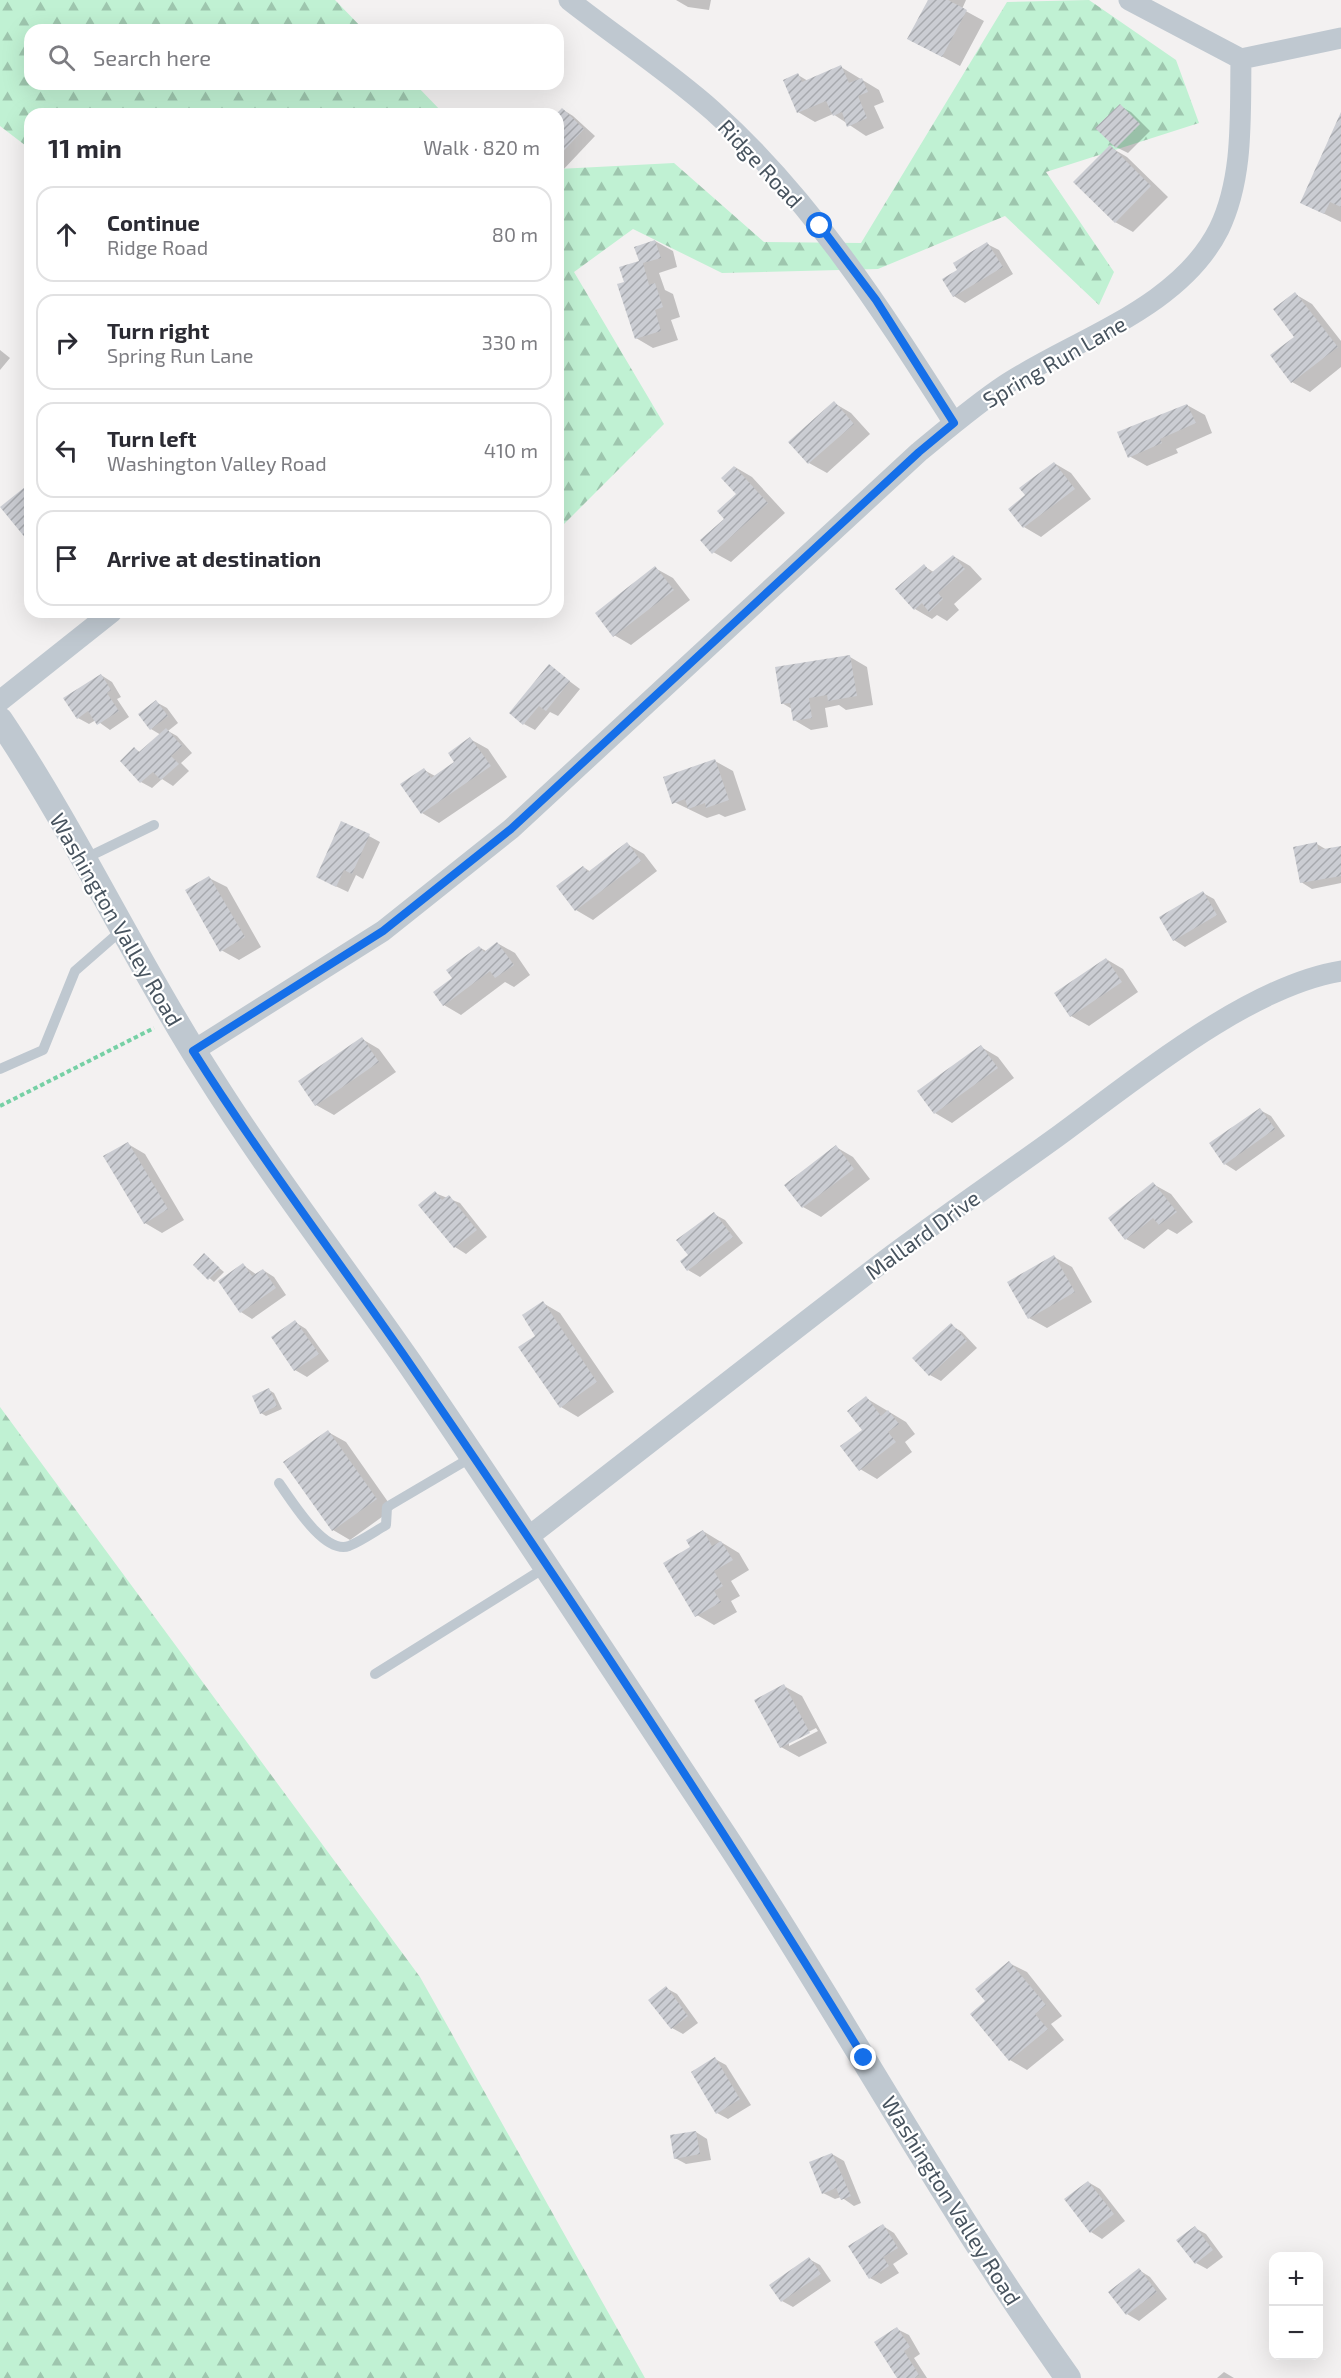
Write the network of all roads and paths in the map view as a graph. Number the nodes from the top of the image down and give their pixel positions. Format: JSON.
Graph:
{"nodes":[{"id":1,"x":569,"y":0,"type":"edge"},
{"id":2,"x":1129,"y":0,"type":"edge"},
{"id":3,"x":1341,"y":38,"type":"edge"},
{"id":4,"x":1241,"y":59,"type":"junction"},
{"id":5,"x":954,"y":423,"type":"junction"},
{"id":6,"x":104,"y":618,"type":"edge"},
{"id":7,"x":0,"y":701,"type":"edge"},
{"id":8,"x":0,"y":720,"type":"edge"},
{"id":9,"x":154,"y":825,"type":"dead end"},
{"id":10,"x":83,"y":860,"type":"junction"},
{"id":11,"x":123,"y":929,"type":"junction"},
{"id":12,"x":1341,"y":971,"type":"edge"},
{"id":13,"x":174,"y":1018,"type":"junction"},
{"id":14,"x":193,"y":1051,"type":"junction"},
{"id":15,"x":0,"y":1069,"type":"edge"},
{"id":16,"x":0,"y":1106,"type":"edge"},
{"id":17,"x":473,"y":1457,"type":"junction"},
{"id":18,"x":279,"y":1483,"type":"dead end"},
{"id":19,"x":527,"y":1538,"type":"junction"},
{"id":20,"x":546,"y":1567,"type":"junction"},
{"id":21,"x":375,"y":1674,"type":"dead end"},
{"id":22,"x":1068,"y":2378,"type":"edge"}],
"edges":[{"from":1,"to":5,"type":"street","name":"Ridge Road"},
{"from":2,"to":4,"type":"street"},
{"from":3,"to":4,"type":"street"},
{"from":4,"to":5,"type":"street","name":"Spring Run Lane"},
{"from":5,"to":14,"type":"street","name":"Spring Run Lane"},
{"from":6,"to":7,"type":"street"},
{"from":8,"to":10,"type":"street","name":"Washington Valley Road"},
{"from":9,"to":10,"type":"lane"},
{"from":10,"to":11,"type":"street","name":"Washington Valley Road"},
{"from":11,"to":13,"type":"street","name":"Washington Valley Road"},
{"from":11,"to":15,"type":"lane"},
{"from":12,"to":19,"type":"street","name":"Mallard Drive"},
{"from":13,"to":14,"type":"street","name":"Washington Valley Road"},
{"from":13,"to":16,"type":"path"},
{"from":14,"to":17,"type":"street","name":"Washington Valley Road"},
{"from":17,"to":18,"type":"lane"},
{"from":17,"to":19,"type":"street","name":"Washington Valley Road"},
{"from":19,"to":20,"type":"street","name":"Washington Valley Road"},
{"from":20,"to":21,"type":"lane"},
{"from":20,"to":22,"type":"street","name":"Washington Valley Road"}]}
